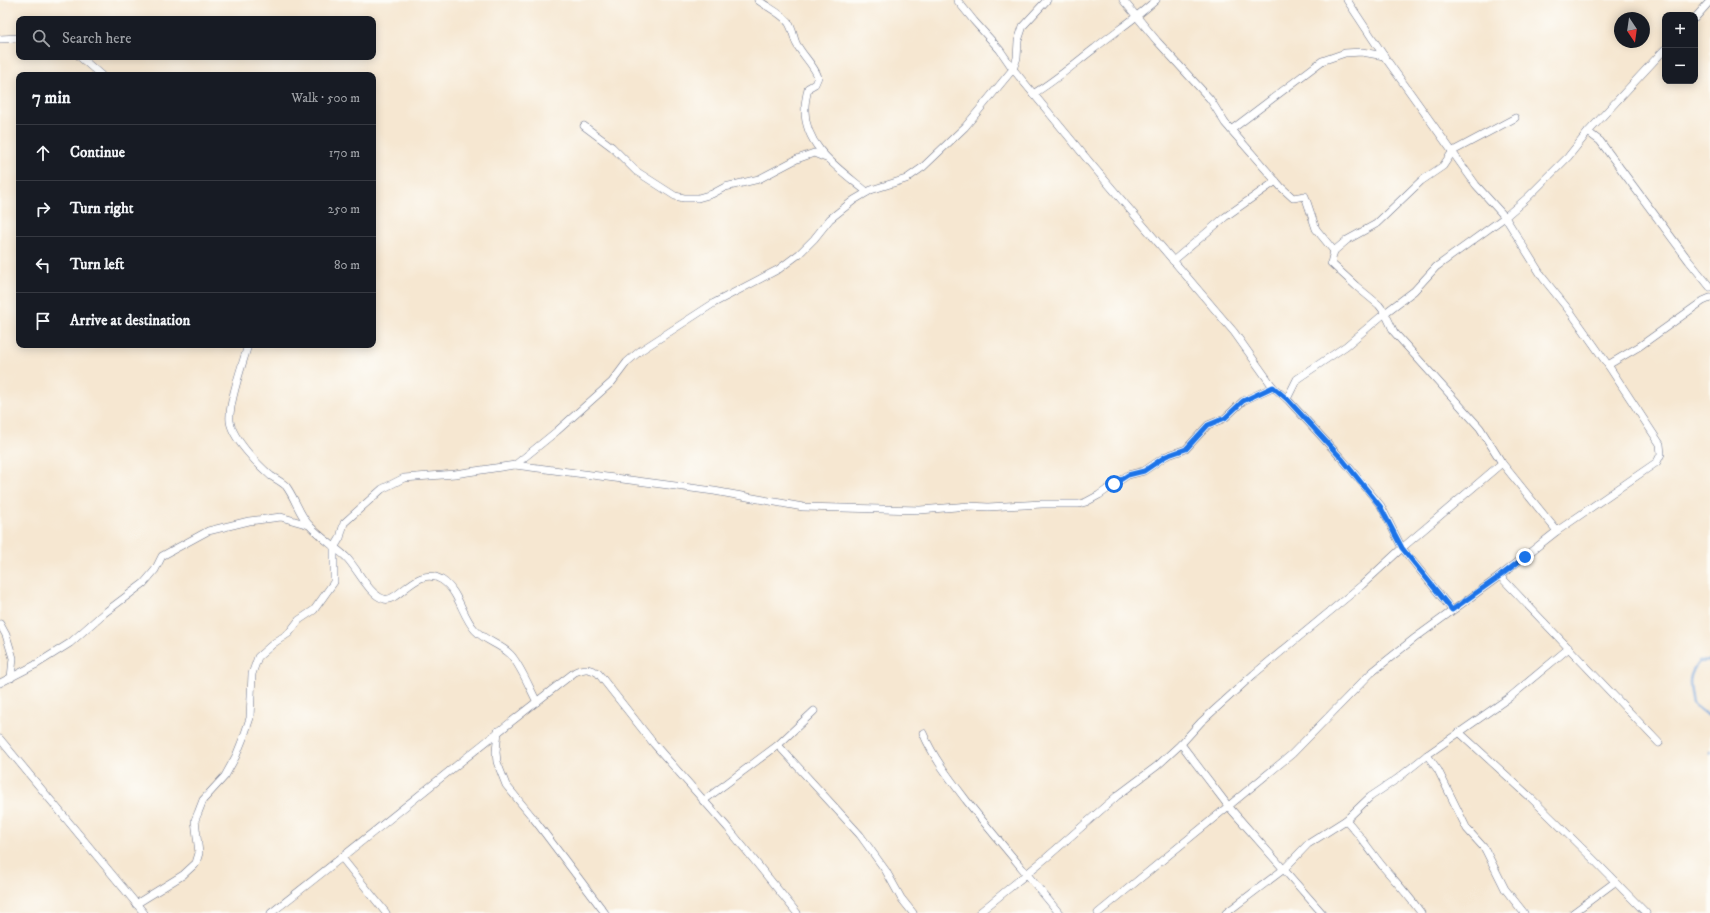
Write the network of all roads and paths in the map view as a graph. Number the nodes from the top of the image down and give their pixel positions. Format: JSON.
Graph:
{"nodes":[{"id":1,"x":758,"y":0,"type":"edge"},
{"id":2,"x":957,"y":0,"type":"edge"},
{"id":3,"x":1047,"y":0,"type":"edge"},
{"id":4,"x":1123,"y":0,"type":"edge"},
{"id":5,"x":1156,"y":0,"type":"edge"},
{"id":6,"x":1347,"y":0,"type":"edge"},
{"id":7,"x":1710,"y":0,"type":"edge"},
{"id":8,"x":1698,"y":14,"type":"edge"},
{"id":9,"x":1136,"y":17,"type":"junction"},
{"id":10,"x":16,"y":38,"type":"edge"},
{"id":11,"x":0,"y":39,"type":"edge"},
{"id":12,"x":1662,"y":52,"type":"edge"},
{"id":13,"x":1384,"y":56,"type":"junction"},
{"id":14,"x":84,"y":60,"type":"edge"},
{"id":15,"x":1013,"y":69,"type":"junction"},
{"id":16,"x":98,"y":72,"type":"edge"},
{"id":17,"x":1033,"y":94,"type":"junction"},
{"id":18,"x":1515,"y":118,"type":"dead end"},
{"id":19,"x":584,"y":126,"type":"dead end"},
{"id":20,"x":1231,"y":130,"type":"junction"},
{"id":21,"x":1588,"y":132,"type":"junction"},
{"id":22,"x":1453,"y":151,"type":"junction"},
{"id":23,"x":826,"y":158,"type":"junction"},
{"id":24,"x":1276,"y":181,"type":"junction"},
{"id":25,"x":868,"y":192,"type":"junction"},
{"id":26,"x":1505,"y":217,"type":"junction"},
{"id":27,"x":1334,"y":251,"type":"junction"},
{"id":28,"x":1173,"y":261,"type":"junction"},
{"id":29,"x":1710,"y":287,"type":"edge"},
{"id":30,"x":1710,"y":298,"type":"edge"},
{"id":31,"x":1385,"y":312,"type":"junction"},
{"id":32,"x":247,"y":348,"type":"edge"},
{"id":33,"x":1608,"y":365,"type":"junction"},
{"id":34,"x":1273,"y":387,"type":"junction"},
{"id":35,"x":1287,"y":399,"type":"junction"},
{"id":36,"x":1502,"y":462,"type":"junction"},
{"id":37,"x":515,"y":464,"type":"junction"},
{"id":38,"x":309,"y":525,"type":"junction"},
{"id":39,"x":1557,"y":531,"type":"junction"},
{"id":40,"x":334,"y":548,"type":"junction"},
{"id":41,"x":1402,"y":548,"type":"junction"},
{"id":42,"x":1500,"y":576,"type":"junction"},
{"id":43,"x":1452,"y":610,"type":"junction"},
{"id":44,"x":0,"y":624,"type":"edge"},
{"id":45,"x":1569,"y":648,"type":"junction"},
{"id":46,"x":11,"y":678,"type":"junction"},
{"id":47,"x":0,"y":683,"type":"edge"},
{"id":48,"x":537,"y":702,"type":"junction"},
{"id":49,"x":814,"y":711,"type":"dead end"},
{"id":50,"x":498,"y":731,"type":"junction"},
{"id":51,"x":1459,"y":732,"type":"junction"},
{"id":52,"x":923,"y":733,"type":"dead end"},
{"id":53,"x":0,"y":738,"type":"edge"},
{"id":54,"x":1181,"y":744,"type":"junction"},
{"id":55,"x":1659,"y":744,"type":"dead end"},
{"id":56,"x":778,"y":745,"type":"junction"},
{"id":57,"x":1427,"y":755,"type":"junction"},
{"id":58,"x":703,"y":801,"type":"junction"},
{"id":59,"x":1229,"y":807,"type":"junction"},
{"id":60,"x":1346,"y":820,"type":"junction"},
{"id":61,"x":342,"y":858,"type":"junction"},
{"id":62,"x":1284,"y":869,"type":"junction"},
{"id":63,"x":1027,"y":874,"type":"junction"},
{"id":64,"x":1615,"y":882,"type":"junction"},
{"id":65,"x":136,"y":904,"type":"junction"},
{"id":66,"x":144,"y":913,"type":"edge"},
{"id":67,"x":271,"y":913,"type":"edge"},
{"id":68,"x":386,"y":913,"type":"edge"},
{"id":69,"x":604,"y":913,"type":"edge"},
{"id":70,"x":797,"y":913,"type":"edge"},
{"id":71,"x":913,"y":913,"type":"edge"},
{"id":72,"x":979,"y":913,"type":"edge"},
{"id":73,"x":1059,"y":913,"type":"edge"},
{"id":74,"x":1098,"y":913,"type":"edge"},
{"id":75,"x":1226,"y":913,"type":"edge"},
{"id":76,"x":1322,"y":913,"type":"edge"},
{"id":77,"x":1422,"y":913,"type":"edge"},
{"id":78,"x":1524,"y":913,"type":"edge"},
{"id":79,"x":1573,"y":913,"type":"edge"},
{"id":80,"x":1646,"y":913,"type":"edge"}],
"edges":[{"from":1,"to":23,"type":"street"},
{"from":2,"to":15,"type":"street"},
{"from":3,"to":15,"type":"street"},
{"from":4,"to":9,"type":"street"},
{"from":5,"to":9,"type":"street"},
{"from":6,"to":13,"type":"street"},
{"from":7,"to":8,"type":"street"},
{"from":9,"to":17,"type":"street"},
{"from":9,"to":20,"type":"street"},
{"from":10,"to":11,"type":"street"},
{"from":12,"to":21,"type":"street"},
{"from":13,"to":20,"type":"street"},
{"from":13,"to":22,"type":"street"},
{"from":14,"to":16,"type":"street"},
{"from":15,"to":17,"type":"street"},
{"from":15,"to":25,"type":"street"},
{"from":17,"to":28,"type":"street"},
{"from":18,"to":22,"type":"street"},
{"from":19,"to":23,"type":"street"},
{"from":20,"to":24,"type":"street"},
{"from":21,"to":26,"type":"street"},
{"from":21,"to":29,"type":"street"},
{"from":22,"to":26,"type":"street"},
{"from":22,"to":27,"type":"street"},
{"from":23,"to":25,"type":"street"},
{"from":24,"to":27,"type":"street"},
{"from":24,"to":28,"type":"street"},
{"from":25,"to":37,"type":"street"},
{"from":26,"to":31,"type":"street"},
{"from":26,"to":33,"type":"street"},
{"from":27,"to":31,"type":"street"},
{"from":28,"to":34,"type":"street"},
{"from":30,"to":33,"type":"street"},
{"from":31,"to":35,"type":"street"},
{"from":31,"to":36,"type":"street"},
{"from":32,"to":38,"type":"street"},
{"from":33,"to":39,"type":"street"},
{"from":34,"to":35,"type":"street"},
{"from":34,"to":37,"type":"street"},
{"from":35,"to":41,"type":"street"},
{"from":36,"to":39,"type":"street"},
{"from":36,"to":41,"type":"street"},
{"from":37,"to":40,"type":"street"},
{"from":38,"to":40,"type":"street"},
{"from":38,"to":46,"type":"street"},
{"from":39,"to":42,"type":"street"},
{"from":40,"to":48,"type":"street"},
{"from":40,"to":65,"type":"street"},
{"from":41,"to":43,"type":"street"},
{"from":41,"to":54,"type":"street"},
{"from":42,"to":43,"type":"street"},
{"from":42,"to":45,"type":"street"},
{"from":43,"to":59,"type":"street"},
{"from":44,"to":46,"type":"street"},
{"from":45,"to":51,"type":"street"},
{"from":45,"to":55,"type":"street"},
{"from":46,"to":47,"type":"street"},
{"from":48,"to":50,"type":"street"},
{"from":48,"to":58,"type":"street"},
{"from":49,"to":56,"type":"street"},
{"from":50,"to":61,"type":"street"},
{"from":50,"to":69,"type":"street"},
{"from":51,"to":57,"type":"street"},
{"from":51,"to":64,"type":"street"},
{"from":52,"to":63,"type":"street"},
{"from":53,"to":65,"type":"street"},
{"from":54,"to":59,"type":"street"},
{"from":54,"to":63,"type":"street"},
{"from":56,"to":58,"type":"street"},
{"from":56,"to":71,"type":"street"},
{"from":57,"to":60,"type":"street"},
{"from":57,"to":78,"type":"street"},
{"from":58,"to":70,"type":"street"},
{"from":59,"to":62,"type":"street"},
{"from":59,"to":74,"type":"street"},
{"from":60,"to":62,"type":"street"},
{"from":60,"to":77,"type":"street"},
{"from":61,"to":67,"type":"street"},
{"from":61,"to":68,"type":"street"},
{"from":62,"to":75,"type":"street"},
{"from":62,"to":76,"type":"street"},
{"from":63,"to":72,"type":"street"},
{"from":63,"to":73,"type":"street"},
{"from":64,"to":79,"type":"street"},
{"from":64,"to":80,"type":"street"},
{"from":65,"to":66,"type":"street"}]}
